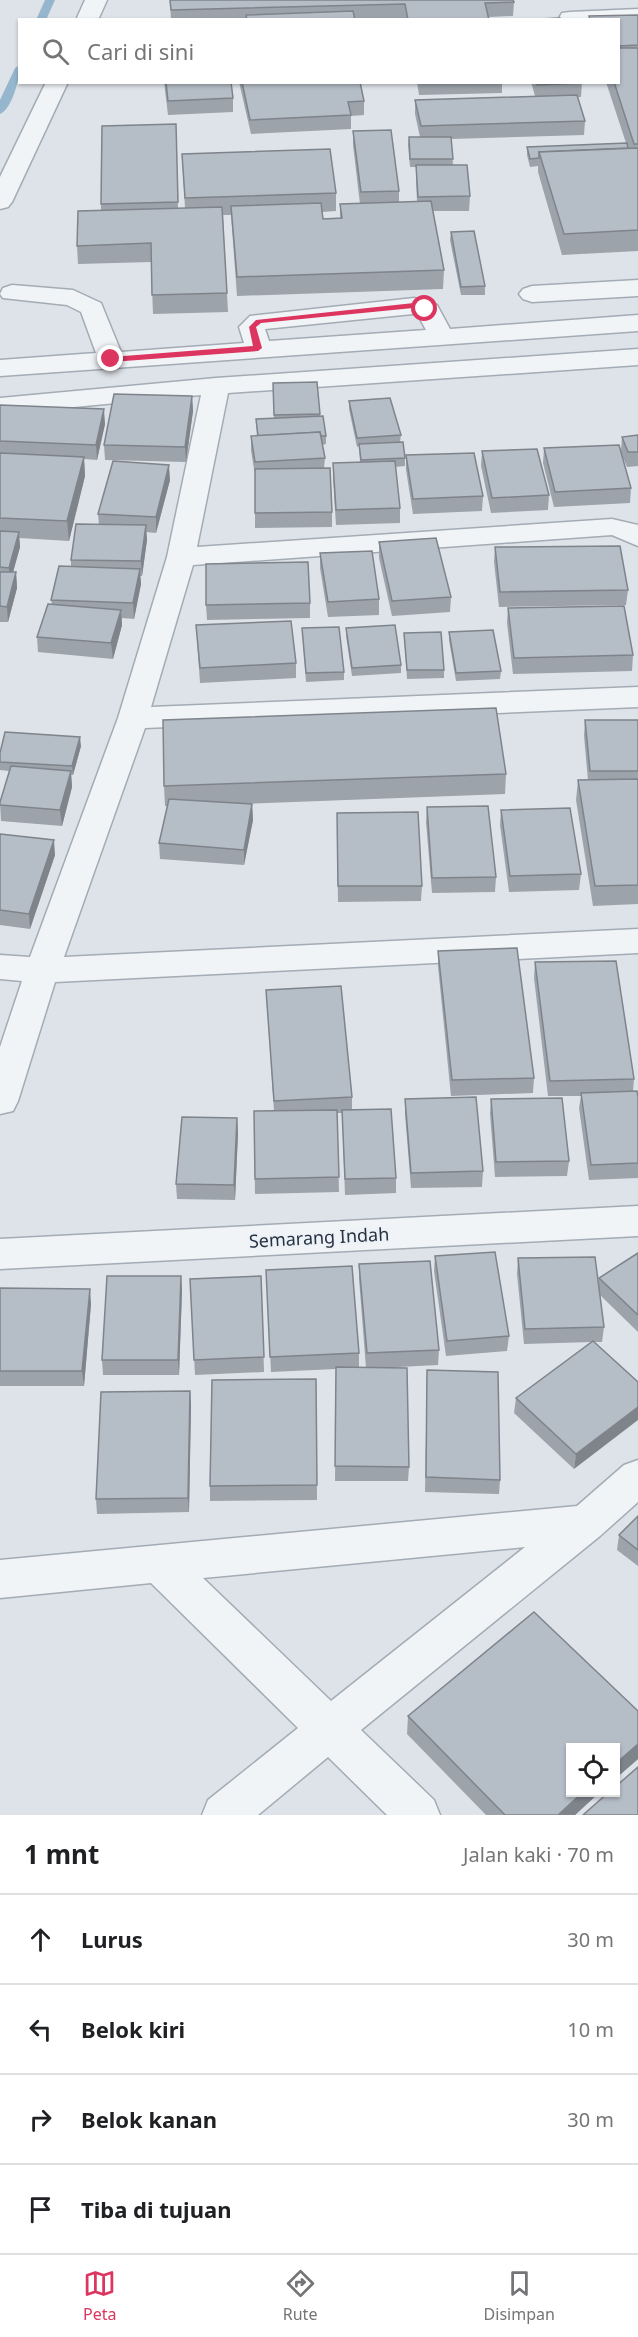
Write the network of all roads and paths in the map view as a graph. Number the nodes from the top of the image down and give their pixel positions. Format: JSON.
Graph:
{"nodes":[{"id":1,"x":96,"y":0,"type":"edge"},
{"id":2,"x":638,"y":15,"type":"edge"},
{"id":3,"x":88,"y":18,"type":"edge"},
{"id":4,"x":570,"y":18,"type":"edge"},
{"id":5,"x":56,"y":84,"type":"edge"},
{"id":6,"x":0,"y":202,"type":"edge"},
{"id":7,"x":638,"y":288,"type":"edge"},
{"id":8,"x":12,"y":293,"type":"dead end"},
{"id":9,"x":532,"y":294,"type":"dead end"},
{"id":10,"x":638,"y":323,"type":"edge"},
{"id":11,"x":638,"y":357,"type":"edge"},
{"id":12,"x":111,"y":359,"type":"junction"},
{"id":13,"x":0,"y":368,"type":"edge"},
{"id":14,"x":216,"y":386,"type":"junction"},
{"id":15,"x":0,"y":406,"type":"edge"},
{"id":16,"x":638,"y":537,"type":"edge"},
{"id":17,"x":181,"y":557,"type":"junction"},
{"id":18,"x":638,"y":697,"type":"edge"},
{"id":19,"x":133,"y":718,"type":"junction"},
{"id":20,"x":638,"y":942,"type":"edge"},
{"id":21,"x":0,"y":967,"type":"edge"},
{"id":22,"x":42,"y":970,"type":"junction"},
{"id":23,"x":0,"y":1101,"type":"edge"},
{"id":24,"x":637,"y":1222,"type":"edge"},
{"id":25,"x":0,"y":1254,"type":"edge"},
{"id":26,"x":638,"y":1477,"type":"edge"},
{"id":27,"x":586,"y":1522,"type":"junction"},
{"id":28,"x":161,"y":1565,"type":"junction"},
{"id":29,"x":0,"y":1579,"type":"edge"},
{"id":30,"x":328,"y":1730,"type":"junction"},
{"id":31,"x":224,"y":1815,"type":"edge"},
{"id":32,"x":418,"y":1815,"type":"edge"}],
"edges":[{"from":1,"to":3,"type":"street"},
{"from":2,"to":4,"type":"street"},
{"from":5,"to":6,"type":"street"},
{"from":7,"to":9,"type":"street"},
{"from":8,"to":12,"type":"street"},
{"from":10,"to":12,"type":"street"},
{"from":11,"to":14,"type":"street"},
{"from":12,"to":13,"type":"street"},
{"from":14,"to":15,"type":"street"},
{"from":14,"to":17,"type":"street"},
{"from":16,"to":17,"type":"street"},
{"from":17,"to":19,"type":"street"},
{"from":18,"to":19,"type":"street"},
{"from":19,"to":22,"type":"street"},
{"from":20,"to":22,"type":"street"},
{"from":21,"to":22,"type":"street"},
{"from":22,"to":23,"type":"street"},
{"from":24,"to":25,"type":"street","name":"Semarang Indah"},
{"from":26,"to":27,"type":"street"},
{"from":27,"to":28,"type":"street"},
{"from":27,"to":30,"type":"street"},
{"from":28,"to":29,"type":"street"},
{"from":28,"to":30,"type":"street"},
{"from":30,"to":31,"type":"street"},
{"from":30,"to":32,"type":"street"}]}
